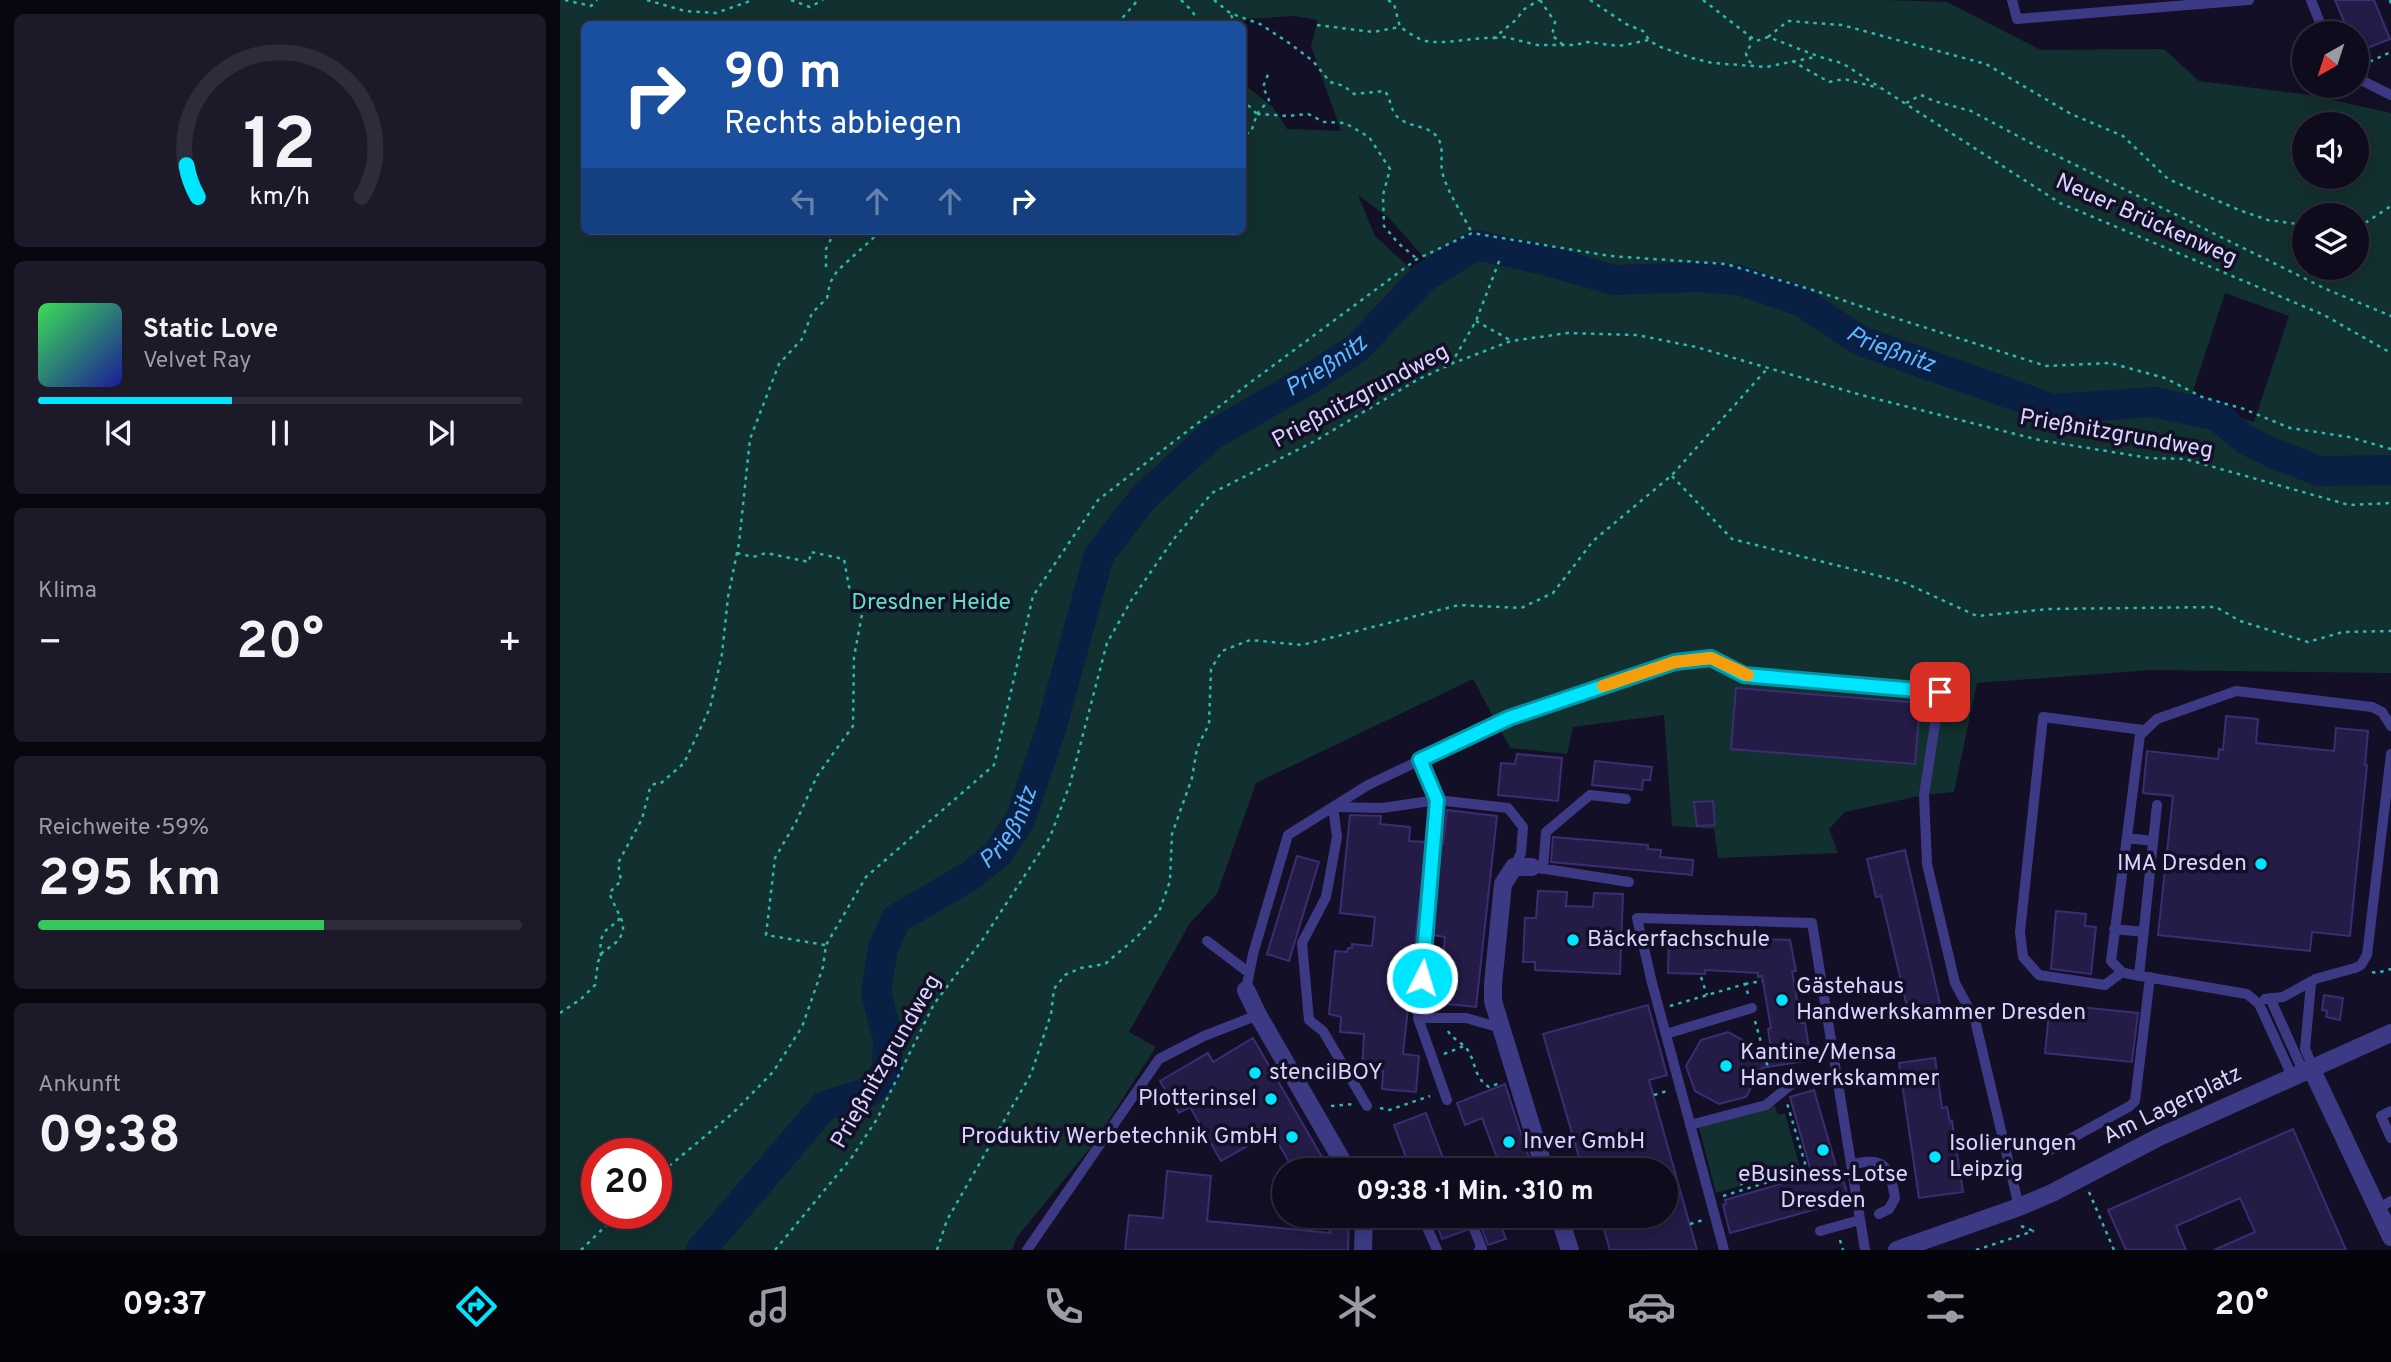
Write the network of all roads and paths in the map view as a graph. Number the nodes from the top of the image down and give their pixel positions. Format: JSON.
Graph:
{"nodes":[{"id":1,"x":565,"y":0,"type":"edge"},
{"id":2,"x":597,"y":0,"type":"edge"},
{"id":3,"x":647,"y":0,"type":"edge"},
{"id":4,"x":752,"y":0,"type":"edge"},
{"id":5,"x":791,"y":0,"type":"edge"},
{"id":6,"x":823,"y":0,"type":"edge"},
{"id":7,"x":1138,"y":0,"type":"edge"},
{"id":8,"x":1181,"y":0,"type":"edge"},
{"id":9,"x":1214,"y":0,"type":"edge"},
{"id":10,"x":1388,"y":0,"type":"edge"},
{"id":11,"x":1590,"y":0,"type":"edge"},
{"id":12,"x":1703,"y":0,"type":"edge"},
{"id":13,"x":2012,"y":0,"type":"edge"},
{"id":14,"x":2249,"y":0,"type":"edge"},
{"id":15,"x":2311,"y":0,"type":"edge"},
{"id":16,"x":1537,"y":1,"type":"edge"},
{"id":17,"x":2175,"y":3,"type":"edge"},
{"id":18,"x":1230,"y":13,"type":"junction"},
{"id":19,"x":1120,"y":21,"type":"edge"},
{"id":20,"x":1198,"y":21,"type":"edge"},
{"id":21,"x":1234,"y":21,"type":"edge"},
{"id":22,"x":2319,"y":21,"type":"edge"},
{"id":23,"x":1317,"y":25,"type":"dead end"},
{"id":24,"x":1400,"y":27,"type":"junction"},
{"id":25,"x":1750,"y":37,"type":"junction"},
{"id":26,"x":1768,"y":37,"type":"junction"},
{"id":27,"x":1494,"y":38,"type":"junction"},
{"id":28,"x":1650,"y":40,"type":"junction"},
{"id":29,"x":1563,"y":45,"type":"junction"},
{"id":30,"x":2391,"y":52,"type":"edge"},
{"id":31,"x":1815,"y":57,"type":"junction"},
{"id":32,"x":1792,"y":61,"type":"junction"},
{"id":33,"x":2370,"y":61,"type":"edge"},
{"id":34,"x":1753,"y":65,"type":"junction"},
{"id":35,"x":1269,"y":72,"type":"dead end"},
{"id":36,"x":2370,"y":84,"type":"edge"},
{"id":37,"x":1883,"y":89,"type":"junction"},
{"id":38,"x":2391,"y":95,"type":"edge"},
{"id":39,"x":1246,"y":103,"type":"edge"},
{"id":40,"x":1906,"y":103,"type":"junction"},
{"id":41,"x":1257,"y":114,"type":"junction"},
{"id":42,"x":1246,"y":133,"type":"edge"},
{"id":43,"x":2391,"y":206,"type":"edge"},
{"id":44,"x":2369,"y":220,"type":"edge"},
{"id":45,"x":2292,"y":223,"type":"edge"},
{"id":46,"x":1472,"y":233,"type":"junction"},
{"id":47,"x":832,"y":235,"type":"edge"},
{"id":48,"x":877,"y":235,"type":"edge"},
{"id":49,"x":1417,"y":259,"type":"junction"},
{"id":50,"x":1500,"y":259,"type":"dead end"},
{"id":51,"x":826,"y":267,"type":"dead end"},
{"id":52,"x":2391,"y":316,"type":"edge"},
{"id":53,"x":1476,"y":321,"type":"junction"},
{"id":54,"x":1511,"y":341,"type":"junction"},
{"id":55,"x":2391,"y":354,"type":"edge"},
{"id":56,"x":1451,"y":364,"type":"junction"},
{"id":57,"x":1767,"y":369,"type":"junction"},
{"id":58,"x":2391,"y":449,"type":"edge"},
{"id":59,"x":1672,"y":475,"type":"junction"},
{"id":60,"x":2391,"y":503,"type":"edge"},
{"id":61,"x":737,"y":553,"type":"junction"},
{"id":62,"x":2391,"y":631,"type":"edge"},
{"id":63,"x":2391,"y":726,"type":"edge"},
{"id":64,"x":2143,"y":730,"type":"junction"},
{"id":65,"x":2391,"y":754,"type":"edge"},
{"id":66,"x":1420,"y":760,"type":"junction"},
{"id":67,"x":1626,"y":799,"type":"dead end"},
{"id":68,"x":1437,"y":800,"type":"junction"},
{"id":69,"x":2157,"y":804,"type":"dead end"},
{"id":70,"x":1333,"y":807,"type":"junction"},
{"id":71,"x":2126,"y":838,"type":"junction"},
{"id":72,"x":2153,"y":841,"type":"junction"},
{"id":73,"x":1530,"y":867,"type":"junction"},
{"id":74,"x":1629,"y":882,"type":"dead end"},
{"id":75,"x":620,"y":916,"type":"junction"},
{"id":76,"x":2114,"y":929,"type":"junction"},
{"id":77,"x":2144,"y":932,"type":"junction"},
{"id":78,"x":1207,"y":941,"type":"dead end"},
{"id":79,"x":826,"y":945,"type":"junction"},
{"id":80,"x":601,"y":956,"type":"junction"},
{"id":81,"x":2122,"y":972,"type":"junction"},
{"id":82,"x":1701,"y":977,"type":"dead end"},
{"id":83,"x":2145,"y":977,"type":"junction"},
{"id":84,"x":2313,"y":980,"type":"junction"},
{"id":85,"x":1247,"y":981,"type":"junction"},
{"id":86,"x":1762,"y":981,"type":"dead end"},
{"id":87,"x":1745,"y":985,"type":"junction"},
{"id":88,"x":1707,"y":995,"type":"junction"},
{"id":89,"x":2270,"y":998,"type":"junction"},
{"id":90,"x":2254,"y":999,"type":"junction"},
{"id":91,"x":1752,"y":1008,"type":"junction"},
{"id":92,"x":1659,"y":1009,"type":"junction"},
{"id":93,"x":560,"y":1013,"type":"edge"},
{"id":94,"x":1258,"y":1015,"type":"junction"},
{"id":95,"x":1418,"y":1018,"type":"junction"},
{"id":96,"x":1442,"y":1018,"type":"junction"},
{"id":97,"x":1502,"y":1028,"type":"junction"},
{"id":98,"x":2391,"y":1033,"type":"edge"},
{"id":99,"x":1666,"y":1034,"type":"junction"},
{"id":100,"x":1464,"y":1046,"type":"junction"},
{"id":101,"x":1431,"y":1059,"type":"junction"},
{"id":102,"x":2305,"y":1070,"type":"junction"},
{"id":103,"x":1517,"y":1077,"type":"junction"},
{"id":104,"x":1824,"y":1077,"type":"dead end"},
{"id":105,"x":1784,"y":1091,"type":"junction"},
{"id":106,"x":1447,"y":1100,"type":"dead end"},
{"id":107,"x":1367,"y":1106,"type":"dead end"},
{"id":108,"x":2391,"y":1111,"type":"edge"},
{"id":109,"x":1690,"y":1125,"type":"junction"},
{"id":110,"x":2391,"y":1138,"type":"edge"},
{"id":111,"x":2050,"y":1150,"type":"dead end"},
{"id":112,"x":1340,"y":1158,"type":"edge"},
{"id":113,"x":1541,"y":1158,"type":"edge"},
{"id":114,"x":672,"y":1164,"type":"edge"},
{"id":115,"x":1851,"y":1166,"type":"junction"},
{"id":116,"x":1790,"y":1168,"type":"dead end"},
{"id":117,"x":1792,"y":1175,"type":"junction"},
{"id":118,"x":2083,"y":1178,"type":"junction"},
{"id":119,"x":1741,"y":1182,"type":"dead end"},
{"id":120,"x":1743,"y":1190,"type":"junction"},
{"id":121,"x":1710,"y":1200,"type":"junction"},
{"id":122,"x":2384,"y":1205,"type":"edge"},
{"id":123,"x":2019,"y":1207,"type":"junction"},
{"id":124,"x":1879,"y":1214,"type":"dead end"},
{"id":125,"x":1860,"y":1220,"type":"junction"},
{"id":126,"x":1364,"y":1228,"type":"edge"},
{"id":127,"x":1427,"y":1228,"type":"edge"},
{"id":128,"x":1474,"y":1228,"type":"edge"},
{"id":129,"x":1563,"y":1228,"type":"edge"},
{"id":130,"x":603,"y":1229,"type":"edge"},
{"id":131,"x":1820,"y":1231,"type":"dead end"},
{"id":132,"x":2034,"y":1231,"type":"dead end"},
{"id":133,"x":2391,"y":1237,"type":"edge"},
{"id":134,"x":1994,"y":1245,"type":"junction"},
{"id":135,"x":582,"y":1250,"type":"edge"},
{"id":136,"x":775,"y":1250,"type":"edge"},
{"id":137,"x":937,"y":1250,"type":"edge"},
{"id":138,"x":1027,"y":1250,"type":"edge"},
{"id":139,"x":1363,"y":1250,"type":"edge"},
{"id":140,"x":1437,"y":1250,"type":"edge"},
{"id":141,"x":1479,"y":1250,"type":"edge"},
{"id":142,"x":1570,"y":1250,"type":"edge"},
{"id":143,"x":1724,"y":1250,"type":"edge"},
{"id":144,"x":1865,"y":1250,"type":"edge"},
{"id":145,"x":1897,"y":1250,"type":"edge"},
{"id":146,"x":1976,"y":1250,"type":"edge"},
{"id":147,"x":1997,"y":1250,"type":"edge"},
{"id":148,"x":2114,"y":1250,"type":"edge"}],
"edges":[{"from":1,"to":2,"type":"path"},
{"from":3,"to":4,"type":"path"},
{"from":5,"to":6,"type":"path"},
{"from":7,"to":19,"type":"path"},
{"from":8,"to":20,"type":"path"},
{"from":9,"to":18,"type":"path"},
{"from":10,"to":24,"type":"path"},
{"from":11,"to":28,"type":"path"},
{"from":12,"to":25,"type":"path"},
{"from":13,"to":17,"type":"lane"},
{"from":14,"to":17,"type":"lane"},
{"from":15,"to":22,"type":"lane"},
{"from":16,"to":27,"type":"path"},
{"from":16,"to":29,"type":"path"},
{"from":18,"to":21,"type":"path"},
{"from":18,"to":46,"type":"path"},
{"from":23,"to":24,"type":"path"},
{"from":24,"to":27,"type":"path"},
{"from":25,"to":26,"type":"path","name":"Neuer Brückenweg"},
{"from":25,"to":34,"type":"path"},
{"from":26,"to":31,"type":"path","name":"Neuer Brückenweg"},
{"from":26,"to":45,"type":"path"},
{"from":27,"to":29,"type":"path"},
{"from":28,"to":29,"type":"path"},
{"from":28,"to":34,"type":"path"},
{"from":30,"to":33,"type":"path"},
{"from":31,"to":32,"type":"path"},
{"from":31,"to":37,"type":"path","name":"Neuer Brückenweg"},
{"from":32,"to":34,"type":"path"},
{"from":32,"to":37,"type":"path"},
{"from":35,"to":41,"type":"path"},
{"from":36,"to":38,"type":"lane"},
{"from":37,"to":40,"type":"path","name":"Neuer Brückenweg"},
{"from":39,"to":41,"type":"path"},
{"from":40,"to":52,"type":"path"},
{"from":40,"to":55,"type":"path","name":"Neuer Brückenweg"},
{"from":41,"to":42,"type":"path"},
{"from":41,"to":49,"type":"path"},
{"from":43,"to":44,"type":"path"},
{"from":46,"to":49,"type":"path"},
{"from":46,"to":58,"type":"path"},
{"from":47,"to":51,"type":"path"},
{"from":48,"to":61,"type":"path"},
{"from":49,"to":79,"type":"path"},
{"from":50,"to":53,"type":"path"},
{"from":53,"to":54,"type":"path"},
{"from":53,"to":56,"type":"path"},
{"from":54,"to":56,"type":"path","name":"Prießnitzgrundweg"},
{"from":54,"to":57,"type":"path","name":"Prießnitzgrundweg"},
{"from":56,"to":136,"type":"path","name":"Prießnitzgrundweg"},
{"from":57,"to":59,"type":"path"},
{"from":57,"to":60,"type":"path","name":"Prießnitzgrundweg"},
{"from":59,"to":62,"type":"path"},
{"from":59,"to":137,"type":"path"},
{"from":61,"to":75,"type":"path"},
{"from":61,"to":79,"type":"path"},
{"from":63,"to":64,"type":"lane"},
{"from":64,"to":71,"type":"lane"},
{"from":64,"to":81,"type":"lane"},
{"from":65,"to":84,"type":"lane"},
{"from":66,"to":68,"type":"lane"},
{"from":66,"to":70,"type":"lane"},
{"from":66,"to":123,"type":"lane"},
{"from":67,"to":73,"type":"lane"},
{"from":68,"to":70,"type":"lane"},
{"from":68,"to":73,"type":"lane"},
{"from":68,"to":95,"type":"lane"},
{"from":69,"to":72,"type":"lane"},
{"from":70,"to":85,"type":"lane"},
{"from":70,"to":107,"type":"lane"},
{"from":71,"to":72,"type":"lane"},
{"from":71,"to":76,"type":"lane"},
{"from":72,"to":77,"type":"lane"},
{"from":73,"to":74,"type":"lane"},
{"from":73,"to":97,"type":"street"},
{"from":75,"to":80,"type":"path"},
{"from":75,"to":80,"type":"path"},
{"from":76,"to":77,"type":"lane"},
{"from":76,"to":81,"type":"lane"},
{"from":77,"to":83,"type":"lane"},
{"from":78,"to":85,"type":"lane"},
{"from":79,"to":114,"type":"path"},
{"from":80,"to":93,"type":"path"},
{"from":81,"to":83,"type":"lane"},
{"from":82,"to":88,"type":"path"},
{"from":83,"to":90,"type":"lane"},
{"from":83,"to":111,"type":"lane"},
{"from":84,"to":89,"type":"lane"},
{"from":84,"to":102,"type":"lane"},
{"from":85,"to":94,"type":"street"},
{"from":86,"to":87,"type":"path"},
{"from":87,"to":88,"type":"path"},
{"from":87,"to":91,"type":"path"},
{"from":88,"to":92,"type":"path"},
{"from":89,"to":90,"type":"lane"},
{"from":89,"to":102,"type":"lane"},
{"from":90,"to":102,"type":"lane"},
{"from":91,"to":99,"type":"lane"},
{"from":91,"to":105,"type":"path"},
{"from":92,"to":99,"type":"lane"},
{"from":92,"to":115,"type":"lane"},
{"from":94,"to":112,"type":"street"},
{"from":94,"to":138,"type":"lane"},
{"from":95,"to":96,"type":"lane"},
{"from":95,"to":101,"type":"lane"},
{"from":96,"to":97,"type":"lane"},
{"from":96,"to":100,"type":"path"},
{"from":97,"to":103,"type":"street"},
{"from":98,"to":102,"type":"street","name":"Am Lagerplatz"},
{"from":99,"to":109,"type":"lane"},
{"from":100,"to":101,"type":"path"},
{"from":100,"to":103,"type":"path"},
{"from":101,"to":106,"type":"lane"},
{"from":102,"to":118,"type":"street","name":"Am Lagerplatz"},
{"from":102,"to":122,"type":"street"},
{"from":103,"to":113,"type":"street"},
{"from":104,"to":105,"type":"lane"},
{"from":105,"to":109,"type":"lane"},
{"from":105,"to":117,"type":"path"},
{"from":108,"to":110,"type":"lane"},
{"from":109,"to":121,"type":"lane"},
{"from":115,"to":124,"type":"lane"},
{"from":115,"to":125,"type":"lane"},
{"from":116,"to":117,"type":"path"},
{"from":117,"to":120,"type":"path"},
{"from":118,"to":123,"type":"street","name":"Am Lagerplatz"},
{"from":118,"to":148,"type":"path"},
{"from":119,"to":120,"type":"path"},
{"from":120,"to":121,"type":"path"},
{"from":121,"to":143,"type":"lane"},
{"from":122,"to":133,"type":"street"},
{"from":123,"to":145,"type":"street","name":"Am Lagerplatz"},
{"from":125,"to":131,"type":"lane"},
{"from":125,"to":144,"type":"lane"},
{"from":126,"to":139,"type":"street"},
{"from":127,"to":140,"type":"lane"},
{"from":128,"to":141,"type":"lane"},
{"from":129,"to":142,"type":"street"},
{"from":130,"to":135,"type":"path"},
{"from":132,"to":134,"type":"path"},
{"from":134,"to":146,"type":"path"},
{"from":134,"to":147,"type":"path"}]}
